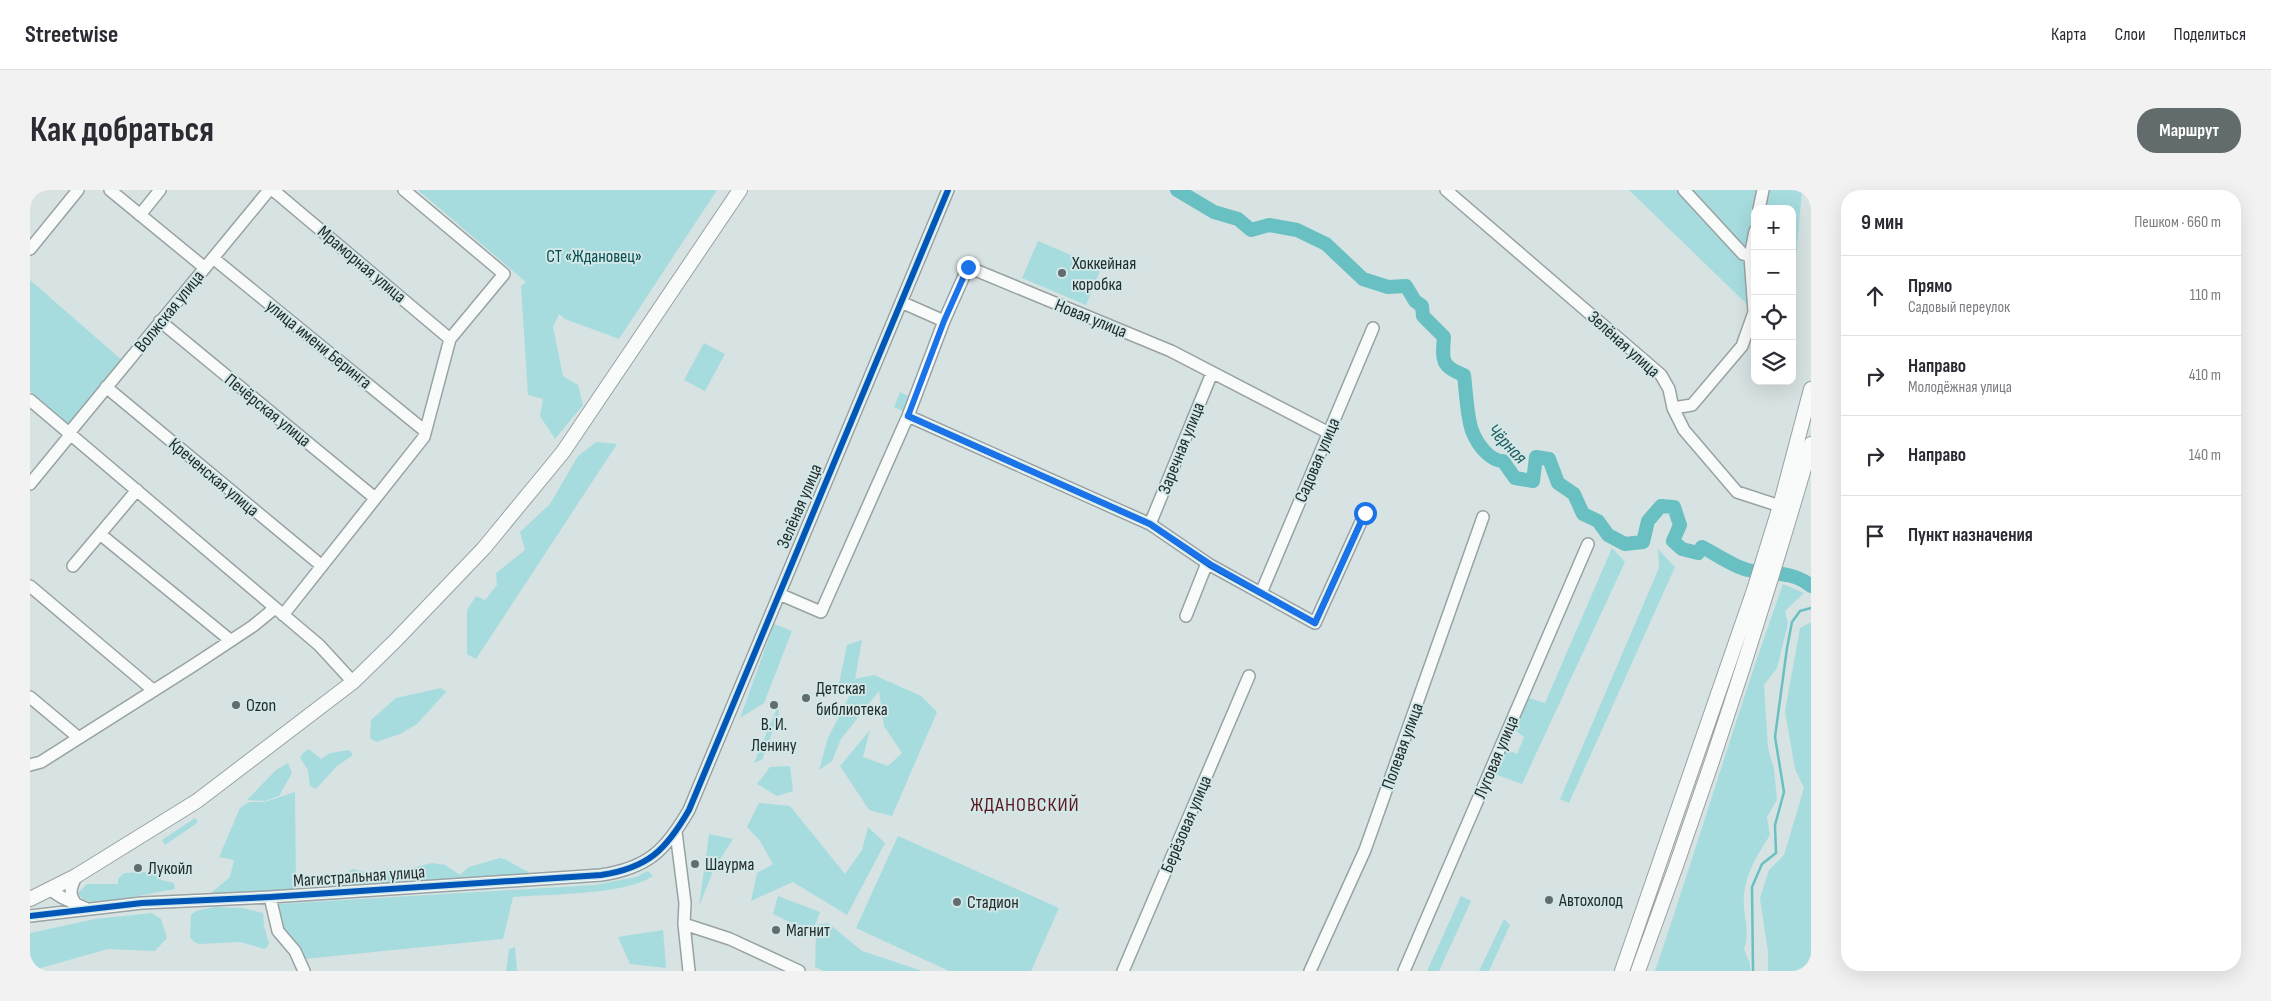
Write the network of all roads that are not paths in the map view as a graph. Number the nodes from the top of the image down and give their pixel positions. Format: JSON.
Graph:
{"nodes":[{"id":1,"x":78,"y":190,"type":"edge"},
{"id":2,"x":110,"y":190,"type":"edge"},
{"id":3,"x":160,"y":190,"type":"edge"},
{"id":4,"x":269,"y":190,"type":"edge"},
{"id":5,"x":273,"y":190,"type":"edge"},
{"id":6,"x":404,"y":190,"type":"edge"},
{"id":7,"x":740,"y":190,"type":"edge"},
{"id":8,"x":948,"y":190,"type":"edge"},
{"id":9,"x":1446,"y":190,"type":"edge"},
{"id":10,"x":1684,"y":190,"type":"edge"},
{"id":11,"x":1762,"y":190,"type":"edge"},
{"id":12,"x":1760,"y":205,"type":"edge"},
{"id":13,"x":140,"y":214,"type":"junction"},
{"id":14,"x":30,"y":249,"type":"edge"},
{"id":15,"x":1751,"y":250,"type":"edge"},
{"id":16,"x":1750,"y":256,"type":"junction"},
{"id":17,"x":213,"y":258,"type":"junction"},
{"id":18,"x":205,"y":268,"type":"junction"},
{"id":19,"x":902,"y":302,"type":"junction"},
{"id":20,"x":944,"y":321,"type":"junction"},
{"id":21,"x":160,"y":322,"type":"junction"},
{"id":22,"x":1373,"y":328,"type":"dead end"},
{"id":23,"x":450,"y":339,"type":"junction"},
{"id":24,"x":1212,"y":373,"type":"junction"},
{"id":25,"x":106,"y":388,"type":"junction"},
{"id":26,"x":1811,"y":389,"type":"edge"},
{"id":27,"x":30,"y":400,"type":"edge"},
{"id":28,"x":1674,"y":408,"type":"junction"},
{"id":29,"x":908,"y":416,"type":"junction"},
{"id":30,"x":425,"y":431,"type":"junction"},
{"id":31,"x":1329,"y":433,"type":"junction"},
{"id":32,"x":70,"y":434,"type":"junction"},
{"id":33,"x":1811,"y":444,"type":"edge"},
{"id":34,"x":30,"y":484,"type":"edge"},
{"id":35,"x":137,"y":490,"type":"junction"},
{"id":36,"x":376,"y":498,"type":"junction"},
{"id":37,"x":1780,"y":506,"type":"junction"},
{"id":38,"x":1365,"y":513,"type":"dead end"},
{"id":39,"x":1483,"y":517,"type":"dead end"},
{"id":40,"x":1150,"y":524,"type":"junction"},
{"id":41,"x":100,"y":534,"type":"junction"},
{"id":42,"x":1588,"y":544,"type":"dead end"},
{"id":43,"x":1774,"y":549,"type":"junction"},
{"id":44,"x":1207,"y":562,"type":"junction"},
{"id":45,"x":73,"y":566,"type":"dead end"},
{"id":46,"x":322,"y":566,"type":"junction"},
{"id":47,"x":30,"y":586,"type":"edge"},
{"id":48,"x":1760,"y":592,"type":"junction"},
{"id":49,"x":1261,"y":593,"type":"junction"},
{"id":50,"x":779,"y":594,"type":"junction"},
{"id":51,"x":279,"y":611,"type":"junction"},
{"id":52,"x":1186,"y":616,"type":"dead end"},
{"id":53,"x":230,"y":640,"type":"junction"},
{"id":54,"x":1249,"y":676,"type":"dead end"},
{"id":55,"x":354,"y":682,"type":"junction"},
{"id":56,"x":153,"y":690,"type":"junction"},
{"id":57,"x":30,"y":697,"type":"edge"},
{"id":58,"x":79,"y":738,"type":"junction"},
{"id":59,"x":30,"y":765,"type":"edge"},
{"id":60,"x":676,"y":832,"type":"junction"},
{"id":61,"x":76,"y":876,"type":"junction"},
{"id":62,"x":49,"y":889,"type":"junction"},
{"id":63,"x":270,"y":897,"type":"junction"},
{"id":64,"x":30,"y":899,"type":"edge"},
{"id":65,"x":81,"y":906,"type":"junction"},
{"id":66,"x":30,"y":916,"type":"edge"},
{"id":67,"x":684,"y":924,"type":"junction"},
{"id":68,"x":304,"y":971,"type":"edge"},
{"id":69,"x":689,"y":971,"type":"edge"},
{"id":70,"x":799,"y":971,"type":"edge"},
{"id":71,"x":1123,"y":971,"type":"edge"},
{"id":72,"x":1310,"y":971,"type":"edge"},
{"id":73,"x":1404,"y":971,"type":"edge"},
{"id":74,"x":1622,"y":971,"type":"edge"},
{"id":75,"x":1638,"y":971,"type":"edge"}],
"edges":[{"from":1,"to":14,"type":"street"},
{"from":2,"to":13,"type":"street"},
{"from":3,"to":13,"type":"street"},
{"from":4,"to":17,"type":"street","name":"Волжская улица"},
{"from":5,"to":23,"type":"street","name":"Мраморная улица"},
{"from":6,"to":23,"type":"street"},
{"from":7,"to":55,"type":"main road"},
{"from":8,"to":19,"type":"street","name":"Зелёная улица"},
{"from":9,"to":28,"type":"street","name":"Зелёная улица"},
{"from":10,"to":16,"type":"street"},
{"from":11,"to":12,"type":"street"},
{"from":13,"to":18,"type":"street"},
{"from":15,"to":16,"type":"street"},
{"from":16,"to":28,"type":"street"},
{"from":17,"to":18,"type":"street","name":"Волжская улица"},
{"from":17,"to":30,"type":"street","name":"улица имени Беринга"},
{"from":18,"to":21,"type":"street","name":"Волжская улица"},
{"from":19,"to":20,"type":"street"},
{"from":19,"to":50,"type":"street","name":"Зелёная улица"},
{"from":20,"to":24,"type":"street","name":"Новая улица"},
{"from":20,"to":29,"type":"street"},
{"from":21,"to":25,"type":"street","name":"Волжская улица"},
{"from":21,"to":36,"type":"street","name":"Печёрская улица"},
{"from":22,"to":31,"type":"street","name":"Садовая улица"},
{"from":23,"to":30,"type":"street"},
{"from":24,"to":31,"type":"street","name":"Новая улица"},
{"from":24,"to":40,"type":"street","name":"Заречная улица"},
{"from":25,"to":32,"type":"street","name":"Волжская улица"},
{"from":25,"to":46,"type":"street","name":"Креченская улица"},
{"from":26,"to":37,"type":"main road"},
{"from":27,"to":32,"type":"street"},
{"from":28,"to":37,"type":"street","name":"Зелёная улица"},
{"from":29,"to":40,"type":"street"},
{"from":29,"to":50,"type":"street"},
{"from":30,"to":36,"type":"street"},
{"from":31,"to":49,"type":"street","name":"Садовая улица"},
{"from":32,"to":34,"type":"street","name":"Волжская улица"},
{"from":32,"to":35,"type":"street"},
{"from":33,"to":43,"type":"main road"},
{"from":35,"to":41,"type":"street"},
{"from":35,"to":51,"type":"street"},
{"from":36,"to":46,"type":"street"},
{"from":37,"to":43,"type":"main road"},
{"from":38,"to":49,"type":"street"},
{"from":39,"to":72,"type":"street","name":"Полевая улица"},
{"from":40,"to":44,"type":"street"},
{"from":41,"to":45,"type":"street"},
{"from":41,"to":53,"type":"street"},
{"from":42,"to":73,"type":"street","name":"Луговая улица"},
{"from":43,"to":48,"type":"main road"},
{"from":44,"to":49,"type":"street"},
{"from":44,"to":52,"type":"street"},
{"from":46,"to":51,"type":"street"},
{"from":47,"to":56,"type":"street"},
{"from":48,"to":74,"type":"main road"},
{"from":48,"to":75,"type":"main road"},
{"from":50,"to":60,"type":"street","name":"Зелёная улица"},
{"from":51,"to":53,"type":"street"},
{"from":51,"to":55,"type":"street"},
{"from":53,"to":56,"type":"street"},
{"from":54,"to":71,"type":"street","name":"Берёзовая улица"},
{"from":55,"to":61,"type":"main road"},
{"from":56,"to":58,"type":"street"},
{"from":57,"to":58,"type":"street"},
{"from":58,"to":59,"type":"street"},
{"from":60,"to":63,"type":"street","name":"Магистральная улица"},
{"from":60,"to":67,"type":"street"},
{"from":61,"to":62,"type":"main road"},
{"from":61,"to":65,"type":"street"},
{"from":62,"to":64,"type":"main road"},
{"from":62,"to":65,"type":"street"},
{"from":63,"to":65,"type":"street","name":"Магистральная улица"},
{"from":63,"to":68,"type":"street"},
{"from":65,"to":66,"type":"street","name":"Магистральная улица"},
{"from":67,"to":69,"type":"street"},
{"from":67,"to":70,"type":"street"}]}
